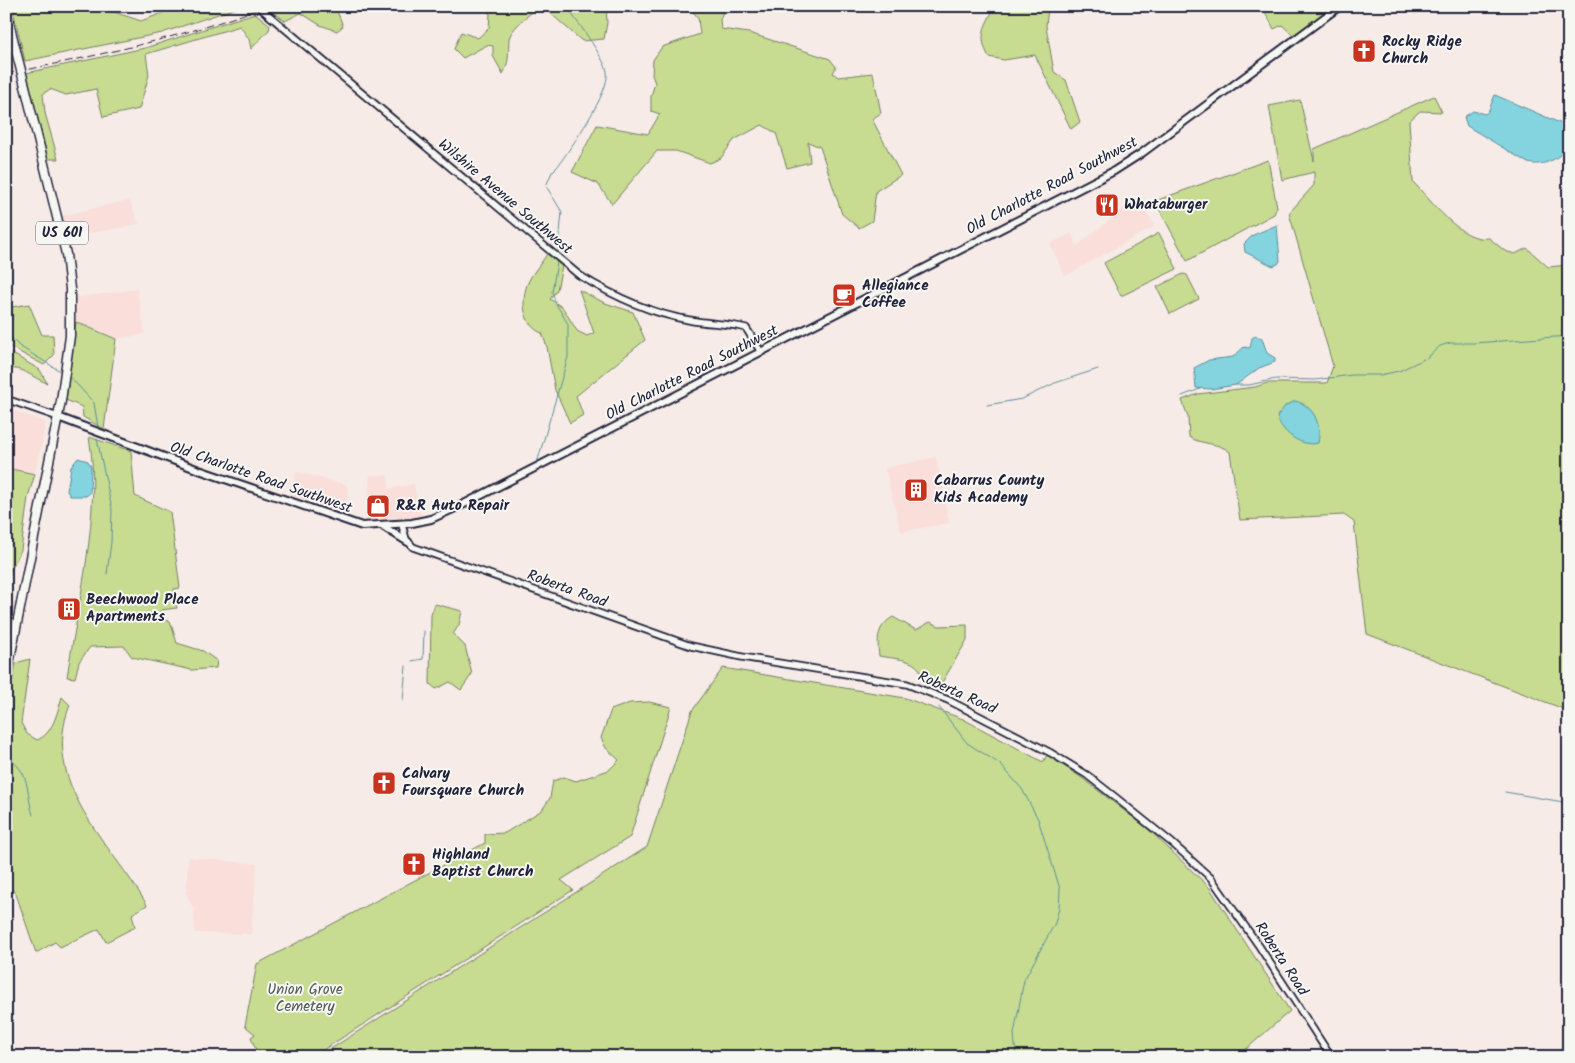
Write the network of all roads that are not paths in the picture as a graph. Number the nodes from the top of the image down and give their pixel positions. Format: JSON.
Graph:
{"nodes":[{"id":1,"x":258,"y":6,"type":"edge"},
{"id":2,"x":1340,"y":6,"type":"edge"},
{"id":3,"x":6,"y":10,"type":"edge"},
{"id":4,"x":761,"y":352,"type":"junction"},
{"id":5,"x":6,"y":399,"type":"edge"},
{"id":6,"x":58,"y":417,"type":"junction"},
{"id":7,"x":402,"y":525,"type":"junction"},
{"id":8,"x":380,"y":526,"type":"junction"},
{"id":9,"x":408,"y":542,"type":"junction"},
{"id":10,"x":6,"y":680,"type":"edge"},
{"id":11,"x":1331,"y":1057,"type":"edge"}],
"edges":[{"from":1,"to":4,"type":"street","name":"Wilshire Avenue Southwest","bridge":true},
{"from":2,"to":4,"type":"main road","name":"Old Charlotte Road Southwest"},
{"from":3,"to":6,"type":"highway","number":"US 601","bridge":true},
{"from":4,"to":7,"type":"main road","name":"Old Charlotte Road Southwest"},
{"from":5,"to":6,"type":"street","name":"Old Charlotte Road Southwest"},
{"from":6,"to":8,"type":"main road","name":"Old Charlotte Road Southwest"},
{"from":6,"to":10,"type":"highway","number":"US 601"},
{"from":7,"to":8,"type":"main road","name":"Old Charlotte Road Southwest"},
{"from":7,"to":9,"type":"street"},
{"from":8,"to":9,"type":"main road"},
{"from":9,"to":11,"type":"street","name":"Roberta Road"}]}
